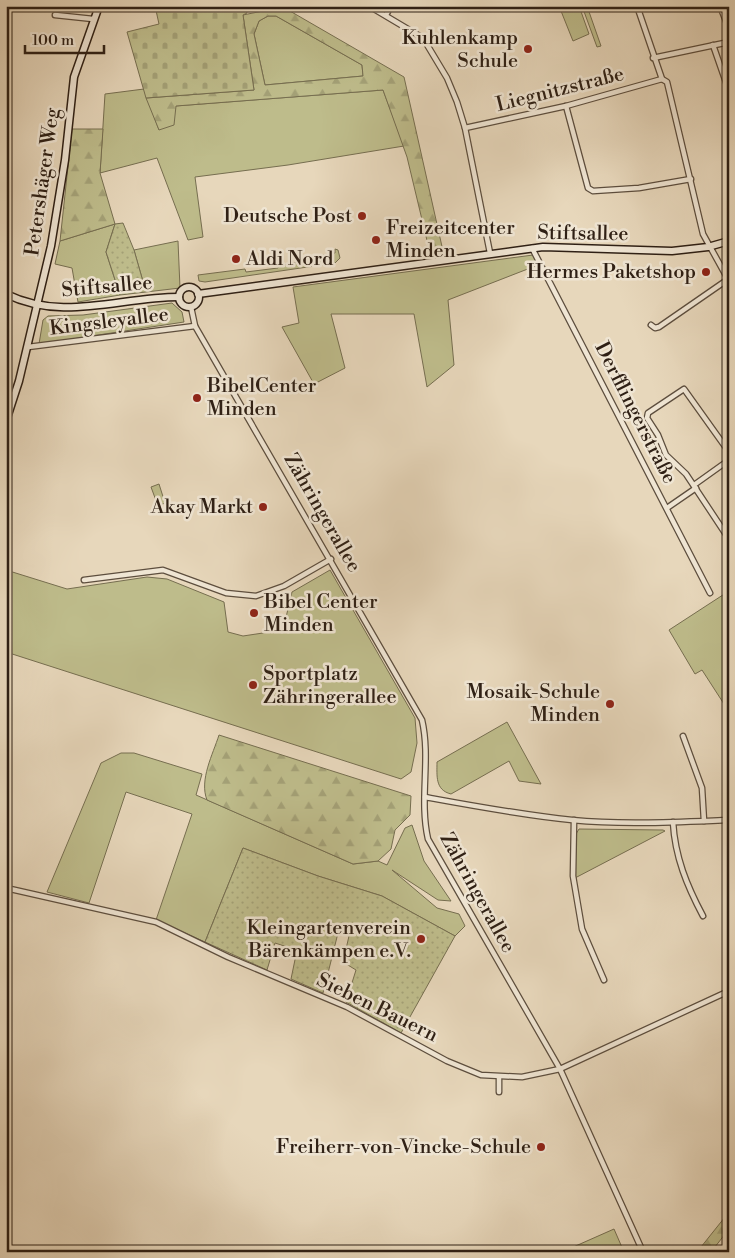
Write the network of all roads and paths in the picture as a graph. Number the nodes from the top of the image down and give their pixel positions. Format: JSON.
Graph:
{"nodes":[{"id":1,"x":99,"y":6,"type":"edge"},
{"id":2,"x":370,"y":6,"type":"edge"},
{"id":3,"x":391,"y":6,"type":"edge"},
{"id":4,"x":637,"y":6,"type":"edge"},
{"id":5,"x":720,"y":6,"type":"edge"},
{"id":6,"x":386,"y":15,"type":"junction"},
{"id":7,"x":55,"y":16,"type":"dead end"},
{"id":8,"x":93,"y":19,"type":"junction"},
{"id":9,"x":729,"y":29,"type":"edge"},
{"id":10,"x":729,"y":42,"type":"edge"},
{"id":11,"x":713,"y":46,"type":"junction"},
{"id":12,"x":653,"y":58,"type":"junction"},
{"id":13,"x":662,"y":79,"type":"junction"},
{"id":14,"x":729,"y":91,"type":"edge"},
{"id":15,"x":566,"y":106,"type":"junction"},
{"id":16,"x":465,"y":128,"type":"junction"},
{"id":17,"x":690,"y":179,"type":"junction"},
{"id":18,"x":729,"y":241,"type":"edge"},
{"id":19,"x":708,"y":247,"type":"junction"},
{"id":20,"x":532,"y":248,"type":"junction"},
{"id":21,"x":490,"y":253,"type":"junction"},
{"id":22,"x":728,"y":280,"type":"edge"},
{"id":23,"x":6,"y":294,"type":"edge"},
{"id":24,"x":198,"y":294,"type":"junction"},
{"id":25,"x":178,"y":297,"type":"junction"},
{"id":26,"x":38,"y":305,"type":"junction"},
{"id":27,"x":191,"y":307,"type":"junction"},
{"id":28,"x":651,"y":324,"type":"dead end"},
{"id":29,"x":195,"y":326,"type":"junction"},
{"id":30,"x":28,"y":347,"type":"junction"},
{"id":31,"x":6,"y":422,"type":"edge"},
{"id":32,"x":729,"y":452,"type":"edge"},
{"id":33,"x":729,"y":460,"type":"edge"},
{"id":34,"x":695,"y":486,"type":"junction"},
{"id":35,"x":667,"y":508,"type":"junction"},
{"id":36,"x":729,"y":539,"type":"edge"},
{"id":37,"x":331,"y":558,"type":"junction"},
{"id":38,"x":84,"y":580,"type":"dead end"},
{"id":39,"x":710,"y":593,"type":"dead end"},
{"id":40,"x":683,"y":736,"type":"dead end"},
{"id":41,"x":425,"y":798,"type":"junction"},
{"id":42,"x":574,"y":820,"type":"junction"},
{"id":43,"x":729,"y":820,"type":"edge"},
{"id":44,"x":704,"y":821,"type":"junction"},
{"id":45,"x":673,"y":822,"type":"junction"},
{"id":46,"x":6,"y":888,"type":"edge"},
{"id":47,"x":703,"y":916,"type":"dead end"},
{"id":48,"x":604,"y":980,"type":"dead end"},
{"id":49,"x":729,"y":991,"type":"edge"},
{"id":50,"x":560,"y":1070,"type":"junction"},
{"id":51,"x":499,"y":1077,"type":"junction"},
{"id":52,"x":499,"y":1092,"type":"dead end"},
{"id":53,"x":644,"y":1252,"type":"edge"}],
"edges":[{"from":1,"to":8,"type":"main road","name":"Petershäger Weg"},
{"from":2,"to":6,"type":"street"},
{"from":3,"to":6,"type":"street"},
{"from":4,"to":12,"type":"street"},
{"from":5,"to":9,"type":"street"},
{"from":6,"to":16,"type":"street"},
{"from":7,"to":8,"type":"street"},
{"from":8,"to":26,"type":"main road","name":"Petershäger Weg"},
{"from":10,"to":11,"type":"street"},
{"from":11,"to":12,"type":"street"},
{"from":11,"to":14,"type":"street"},
{"from":12,"to":13,"type":"street"},
{"from":13,"to":15,"type":"street","name":"Liegnitzstraße"},
{"from":13,"to":17,"type":"street"},
{"from":15,"to":16,"type":"street","name":"Liegnitzstraße"},
{"from":15,"to":17,"type":"street"},
{"from":16,"to":21,"type":"street"},
{"from":17,"to":19,"type":"street"},
{"from":18,"to":19,"type":"main road","name":"Stiftsallee"},
{"from":19,"to":20,"type":"main road","name":"Stiftsallee"},
{"from":19,"to":22,"type":"street"},
{"from":20,"to":21,"type":"main road","name":"Stiftsallee"},
{"from":20,"to":35,"type":"street","name":"Derfflingerstraße"},
{"from":21,"to":24,"type":"main road","name":"Stiftsallee"},
{"from":22,"to":28,"type":"street"},
{"from":23,"to":26,"type":"main road","name":"Stiftsallee"},
{"from":24,"to":25,"type":"main road"},
{"from":24,"to":27,"type":"main road"},
{"from":25,"to":26,"type":"main road","name":"Stiftsallee"},
{"from":25,"to":27,"type":"main road"},
{"from":26,"to":30,"type":"main road","name":"Petershäger Weg"},
{"from":27,"to":29,"type":"street","name":"Zähringerallee"},
{"from":29,"to":30,"type":"street","name":"Kingsleyallee"},
{"from":29,"to":37,"type":"street","name":"Zähringerallee"},
{"from":30,"to":31,"type":"main road","name":"Petershäger Weg"},
{"from":32,"to":34,"type":"street"},
{"from":33,"to":34,"type":"street"},
{"from":34,"to":35,"type":"street"},
{"from":34,"to":36,"type":"street"},
{"from":35,"to":39,"type":"street","name":"Derfflingerstraße"},
{"from":37,"to":38,"type":"street"},
{"from":37,"to":41,"type":"street","name":"Zähringerallee"},
{"from":40,"to":44,"type":"street"},
{"from":41,"to":42,"type":"street"},
{"from":41,"to":50,"type":"street","name":"Zähringerallee"},
{"from":42,"to":45,"type":"street"},
{"from":42,"to":48,"type":"street"},
{"from":43,"to":44,"type":"street"},
{"from":44,"to":45,"type":"street"},
{"from":45,"to":47,"type":"street"},
{"from":46,"to":51,"type":"street","name":"Sieben Bauern"},
{"from":49,"to":50,"type":"street","name":"Sieben Bauern"},
{"from":50,"to":51,"type":"street","name":"Sieben Bauern"},
{"from":50,"to":53,"type":"street","name":"Zähringerallee"},
{"from":51,"to":52,"type":"street"}]}
